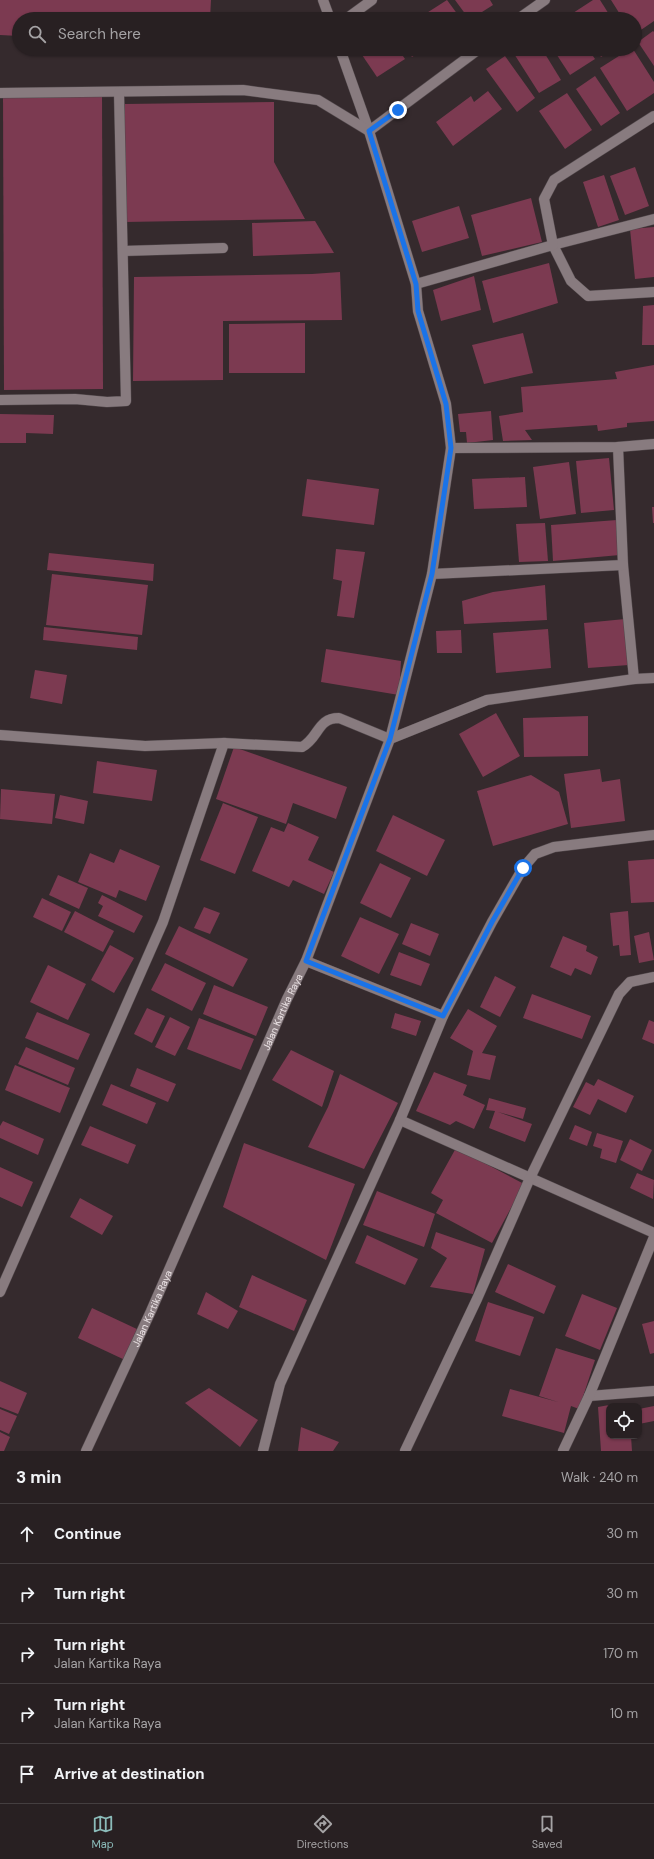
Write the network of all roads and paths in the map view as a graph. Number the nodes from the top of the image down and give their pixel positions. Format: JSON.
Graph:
{"nodes":[{"id":1,"x":323,"y":0,"type":"edge"},
{"id":2,"x":372,"y":0,"type":"edge"},
{"id":3,"x":545,"y":0,"type":"edge"},
{"id":4,"x":327,"y":12,"type":"edge"},
{"id":5,"x":356,"y":12,"type":"edge"},
{"id":6,"x":528,"y":12,"type":"edge"},
{"id":7,"x":342,"y":56,"type":"edge"},
{"id":8,"x":470,"y":56,"type":"edge"},
{"id":9,"x":119,"y":92,"type":"junction"},
{"id":10,"x":0,"y":93,"type":"edge"},
{"id":11,"x":654,"y":116,"type":"edge"},
{"id":12,"x":369,"y":131,"type":"junction"},
{"id":13,"x":654,"y":219,"type":"edge"},
{"id":14,"x":553,"y":245,"type":"junction"},
{"id":15,"x":223,"y":248,"type":"dead end"},
{"id":16,"x":123,"y":251,"type":"junction"},
{"id":17,"x":416,"y":284,"type":"junction"},
{"id":18,"x":654,"y":292,"type":"edge"},
{"id":19,"x":0,"y":400,"type":"edge"},
{"id":20,"x":654,"y":444,"type":"edge"},
{"id":21,"x":618,"y":447,"type":"junction"},
{"id":22,"x":451,"y":448,"type":"junction"},
{"id":23,"x":623,"y":565,"type":"junction"},
{"id":24,"x":432,"y":574,"type":"junction"},
{"id":25,"x":654,"y":678,"type":"edge"},
{"id":26,"x":634,"y":679,"type":"junction"},
{"id":27,"x":0,"y":735,"type":"edge"},
{"id":28,"x":390,"y":739,"type":"junction"},
{"id":29,"x":224,"y":743,"type":"junction"},
{"id":30,"x":654,"y":836,"type":"edge"},
{"id":31,"x":306,"y":961,"type":"junction"},
{"id":32,"x":654,"y":977,"type":"edge"},
{"id":33,"x":443,"y":1016,"type":"junction"},
{"id":34,"x":400,"y":1120,"type":"junction"},
{"id":35,"x":530,"y":1178,"type":"junction"},
{"id":36,"x":654,"y":1232,"type":"edge"},
{"id":37,"x":654,"y":1237,"type":"edge"},
{"id":38,"x":0,"y":1292,"type":"edge"},
{"id":39,"x":654,"y":1391,"type":"edge"},
{"id":40,"x":589,"y":1396,"type":"junction"},
{"id":41,"x":86,"y":1451,"type":"edge"},
{"id":42,"x":263,"y":1451,"type":"edge"},
{"id":43,"x":405,"y":1451,"type":"edge"},
{"id":44,"x":563,"y":1451,"type":"edge"}],
"edges":[{"from":1,"to":4,"type":"street"},
{"from":2,"to":5,"type":"street"},
{"from":3,"to":6,"type":"street"},
{"from":7,"to":12,"type":"street","name":"Jalan Kartika Raya"},
{"from":8,"to":12,"type":"street"},
{"from":9,"to":10,"type":"street"},
{"from":9,"to":12,"type":"street"},
{"from":9,"to":16,"type":"street"},
{"from":11,"to":14,"type":"street"},
{"from":12,"to":17,"type":"street","name":"Jalan Kartika Raya"},
{"from":13,"to":14,"type":"street"},
{"from":14,"to":17,"type":"street"},
{"from":14,"to":18,"type":"street"},
{"from":15,"to":16,"type":"street"},
{"from":16,"to":19,"type":"street"},
{"from":17,"to":22,"type":"street","name":"Jalan Kartika Raya"},
{"from":20,"to":21,"type":"street"},
{"from":21,"to":22,"type":"street"},
{"from":21,"to":23,"type":"street"},
{"from":22,"to":24,"type":"street","name":"Jalan Kartika Raya"},
{"from":23,"to":24,"type":"street"},
{"from":23,"to":26,"type":"street"},
{"from":24,"to":28,"type":"street","name":"Jalan Kartika Raya"},
{"from":25,"to":26,"type":"street"},
{"from":26,"to":28,"type":"street"},
{"from":27,"to":29,"type":"street"},
{"from":28,"to":29,"type":"street"},
{"from":28,"to":31,"type":"street","name":"Jalan Kartika Raya"},
{"from":29,"to":38,"type":"street"},
{"from":30,"to":33,"type":"street"},
{"from":31,"to":33,"type":"street"},
{"from":31,"to":41,"type":"street","name":"Jalan Kartika Raya"},
{"from":32,"to":35,"type":"street"},
{"from":33,"to":34,"type":"street"},
{"from":34,"to":35,"type":"street"},
{"from":34,"to":42,"type":"street"},
{"from":35,"to":36,"type":"street"},
{"from":35,"to":43,"type":"street"},
{"from":37,"to":40,"type":"street"},
{"from":39,"to":40,"type":"street"},
{"from":40,"to":44,"type":"street"}]}
